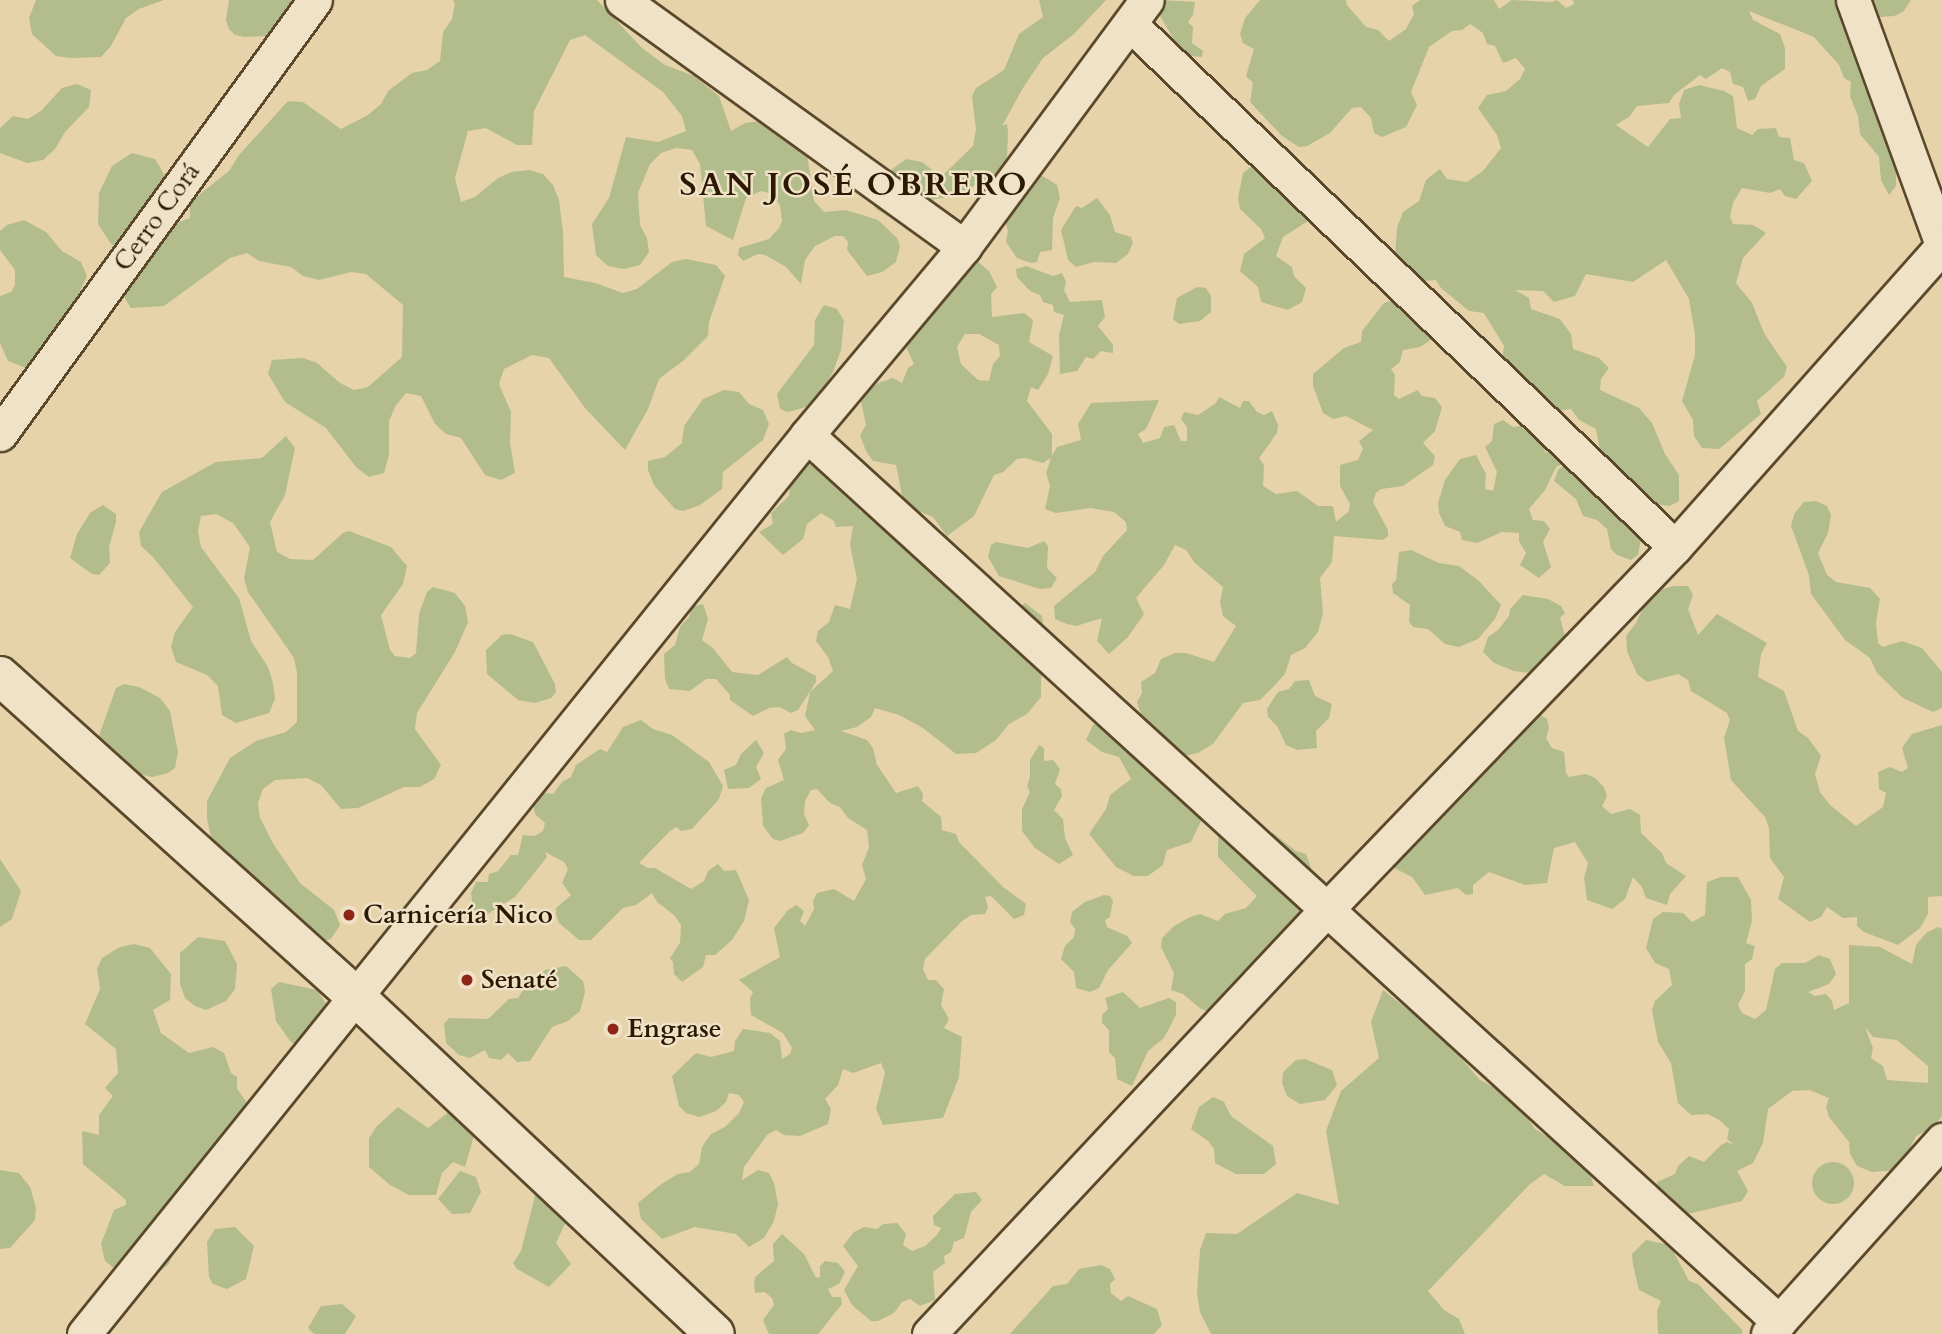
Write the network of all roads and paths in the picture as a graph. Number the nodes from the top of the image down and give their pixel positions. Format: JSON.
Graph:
{"nodes":[{"id":1,"x":315,"y":0,"type":"edge"},
{"id":2,"x":622,"y":0,"type":"edge"},
{"id":3,"x":1853,"y":0,"type":"edge"},
{"id":4,"x":1138,"y":12,"type":"edge"},
{"id":5,"x":1942,"y":246,"type":"edge"},
{"id":6,"x":964,"y":247,"type":"junction"},
{"id":7,"x":0,"y":434,"type":"edge"},
{"id":8,"x":807,"y":435,"type":"junction"},
{"id":9,"x":1675,"y":547,"type":"junction"},
{"id":10,"x":0,"y":676,"type":"edge"},
{"id":11,"x":1327,"y":909,"type":"junction"},
{"id":12,"x":356,"y":996,"type":"junction"},
{"id":13,"x":1942,"y":1140,"type":"edge"},
{"id":14,"x":1773,"y":1328,"type":"edge"},
{"id":15,"x":84,"y":1334,"type":"edge"},
{"id":16,"x":715,"y":1334,"type":"edge"},
{"id":17,"x":929,"y":1334,"type":"edge"}],
"edges":[{"from":1,"to":7,"type":"street","name":"Cerro Corá"},
{"from":2,"to":6,"type":"street"},
{"from":3,"to":5,"type":"street"},
{"from":4,"to":6,"type":"street"},
{"from":4,"to":9,"type":"street"},
{"from":5,"to":9,"type":"street"},
{"from":6,"to":8,"type":"street"},
{"from":8,"to":11,"type":"street"},
{"from":8,"to":12,"type":"street"},
{"from":9,"to":11,"type":"street"},
{"from":10,"to":12,"type":"main road"},
{"from":11,"to":14,"type":"street"},
{"from":11,"to":17,"type":"street"},
{"from":12,"to":15,"type":"street"},
{"from":12,"to":16,"type":"main road"},
{"from":13,"to":14,"type":"street"}]}
